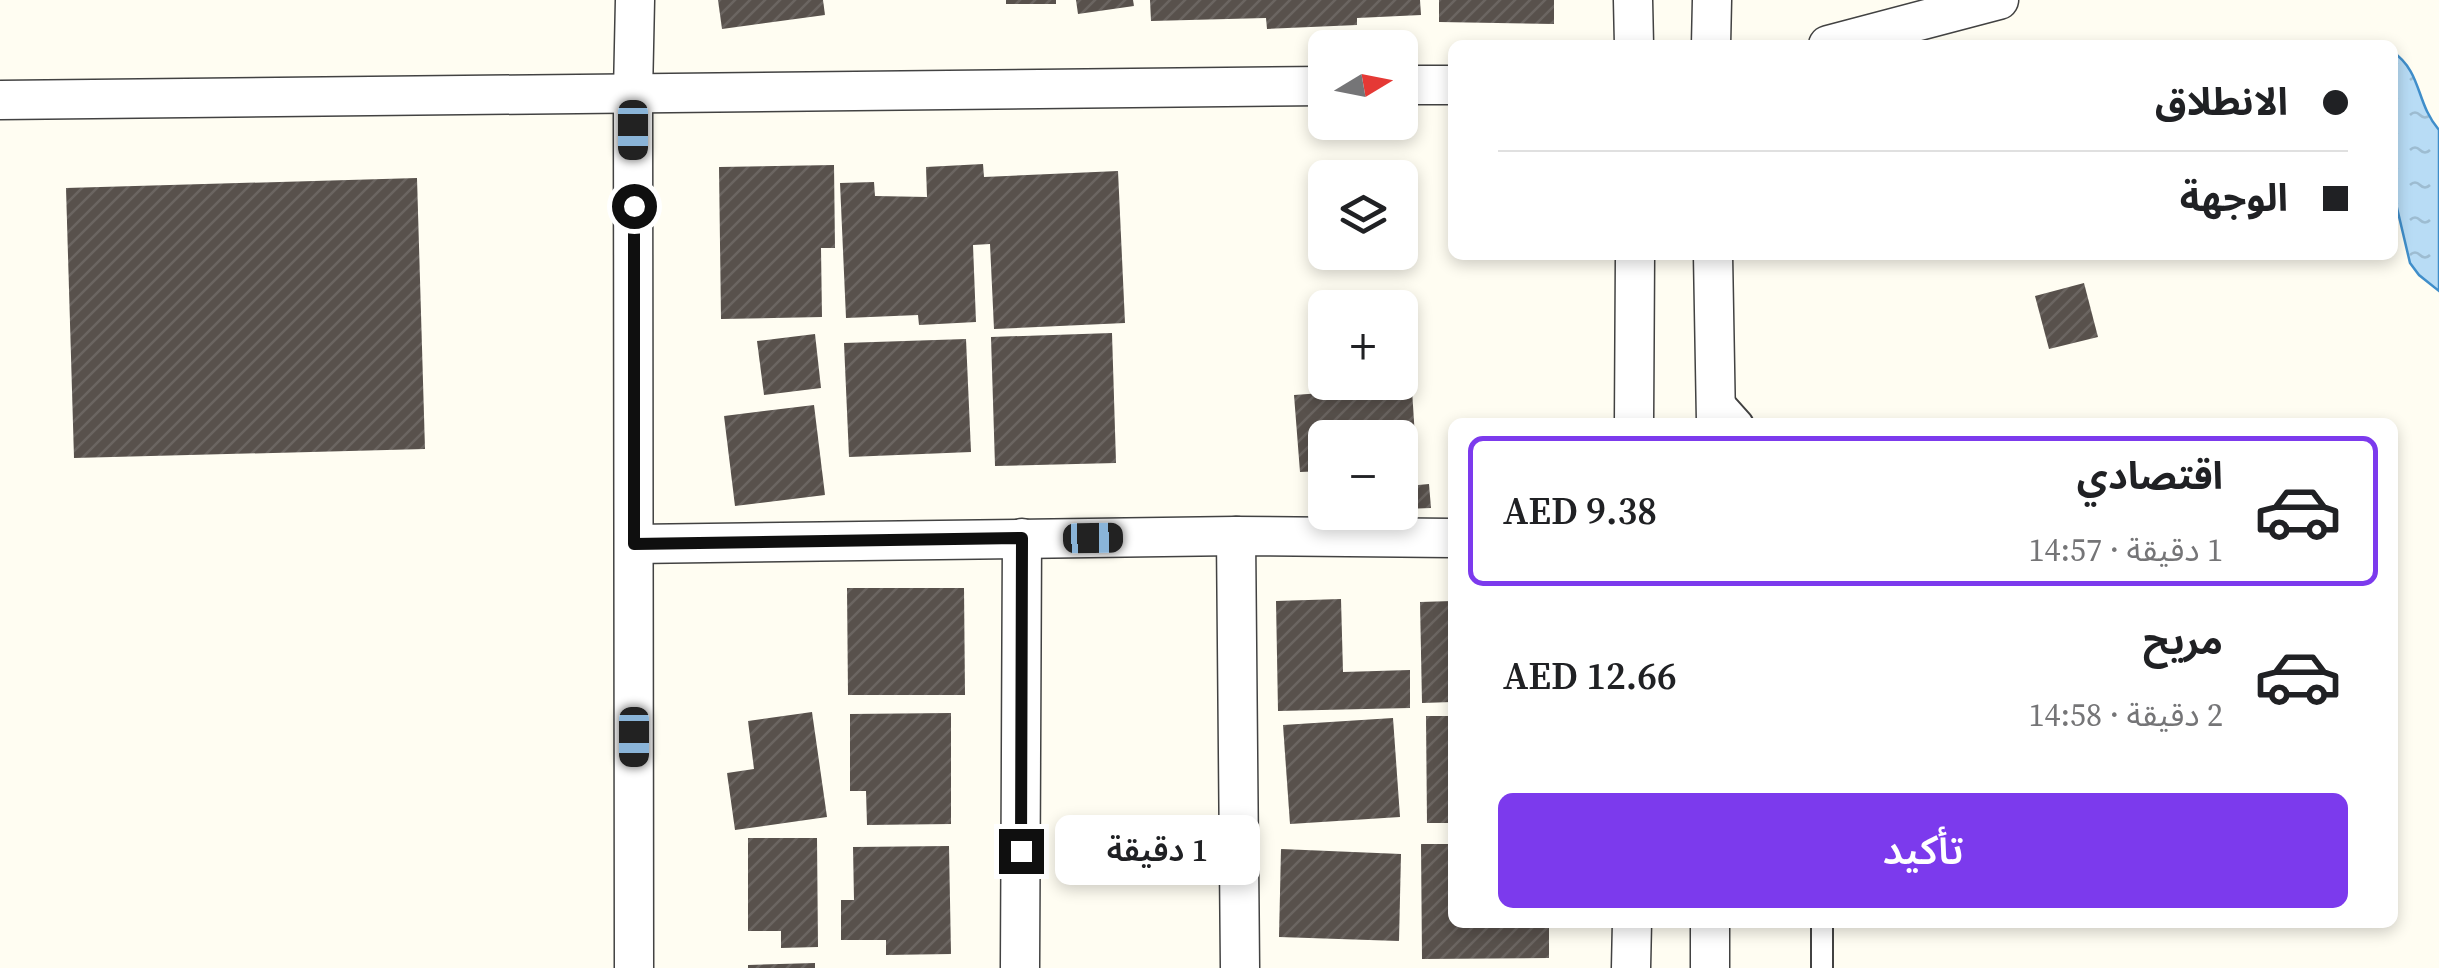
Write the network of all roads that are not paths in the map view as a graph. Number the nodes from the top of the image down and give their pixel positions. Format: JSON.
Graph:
{"nodes":[{"id":1,"x":635,"y":0,"type":"edge"},
{"id":2,"x":1633,"y":0,"type":"edge"},
{"id":3,"x":1712,"y":0,"type":"edge"},
{"id":4,"x":1999,"y":0,"type":"edge"},
{"id":5,"x":1634,"y":40,"type":"edge"},
{"id":6,"x":1710,"y":40,"type":"edge"},
{"id":7,"x":1847,"y":40,"type":"edge"},
{"id":8,"x":1448,"y":85,"type":"edge"},
{"id":9,"x":1308,"y":86,"type":"edge"},
{"id":10,"x":1418,"y":86,"type":"edge"},
{"id":11,"x":633,"y":93,"type":"junction"},
{"id":12,"x":0,"y":100,"type":"edge"},
{"id":13,"x":1635,"y":260,"type":"edge"},
{"id":14,"x":1714,"y":260,"type":"edge"},
{"id":15,"x":1716,"y":408,"type":"edge"},
{"id":16,"x":1634,"y":418,"type":"edge"},
{"id":17,"x":1236,"y":536,"type":"junction"},
{"id":18,"x":1022,"y":538,"type":"junction"},
{"id":19,"x":1448,"y":538,"type":"edge"},
{"id":20,"x":634,"y":544,"type":"junction"},
{"id":21,"x":1632,"y":928,"type":"edge"},
{"id":22,"x":1710,"y":928,"type":"edge"},
{"id":23,"x":1822,"y":928,"type":"edge"},
{"id":24,"x":634,"y":968,"type":"edge"},
{"id":25,"x":1020,"y":968,"type":"edge"},
{"id":26,"x":1240,"y":968,"type":"edge"},
{"id":27,"x":1631,"y":968,"type":"edge"},
{"id":28,"x":1710,"y":968,"type":"edge"},
{"id":29,"x":1822,"y":968,"type":"edge"}],
"edges":[{"from":1,"to":11,"type":"street"},
{"from":2,"to":5,"type":"street"},
{"from":3,"to":6,"type":"street"},
{"from":4,"to":7,"type":"street"},
{"from":8,"to":10,"type":"street"},
{"from":9,"to":11,"type":"street"},
{"from":11,"to":12,"type":"street"},
{"from":11,"to":20,"type":"street"},
{"from":13,"to":16,"type":"street"},
{"from":14,"to":15,"type":"street"},
{"from":17,"to":18,"type":"street"},
{"from":17,"to":19,"type":"street"},
{"from":17,"to":26,"type":"street"},
{"from":18,"to":20,"type":"street"},
{"from":18,"to":25,"type":"street"},
{"from":20,"to":24,"type":"street"},
{"from":21,"to":27,"type":"street"},
{"from":22,"to":28,"type":"street"},
{"from":23,"to":29,"type":"lane"}]}
